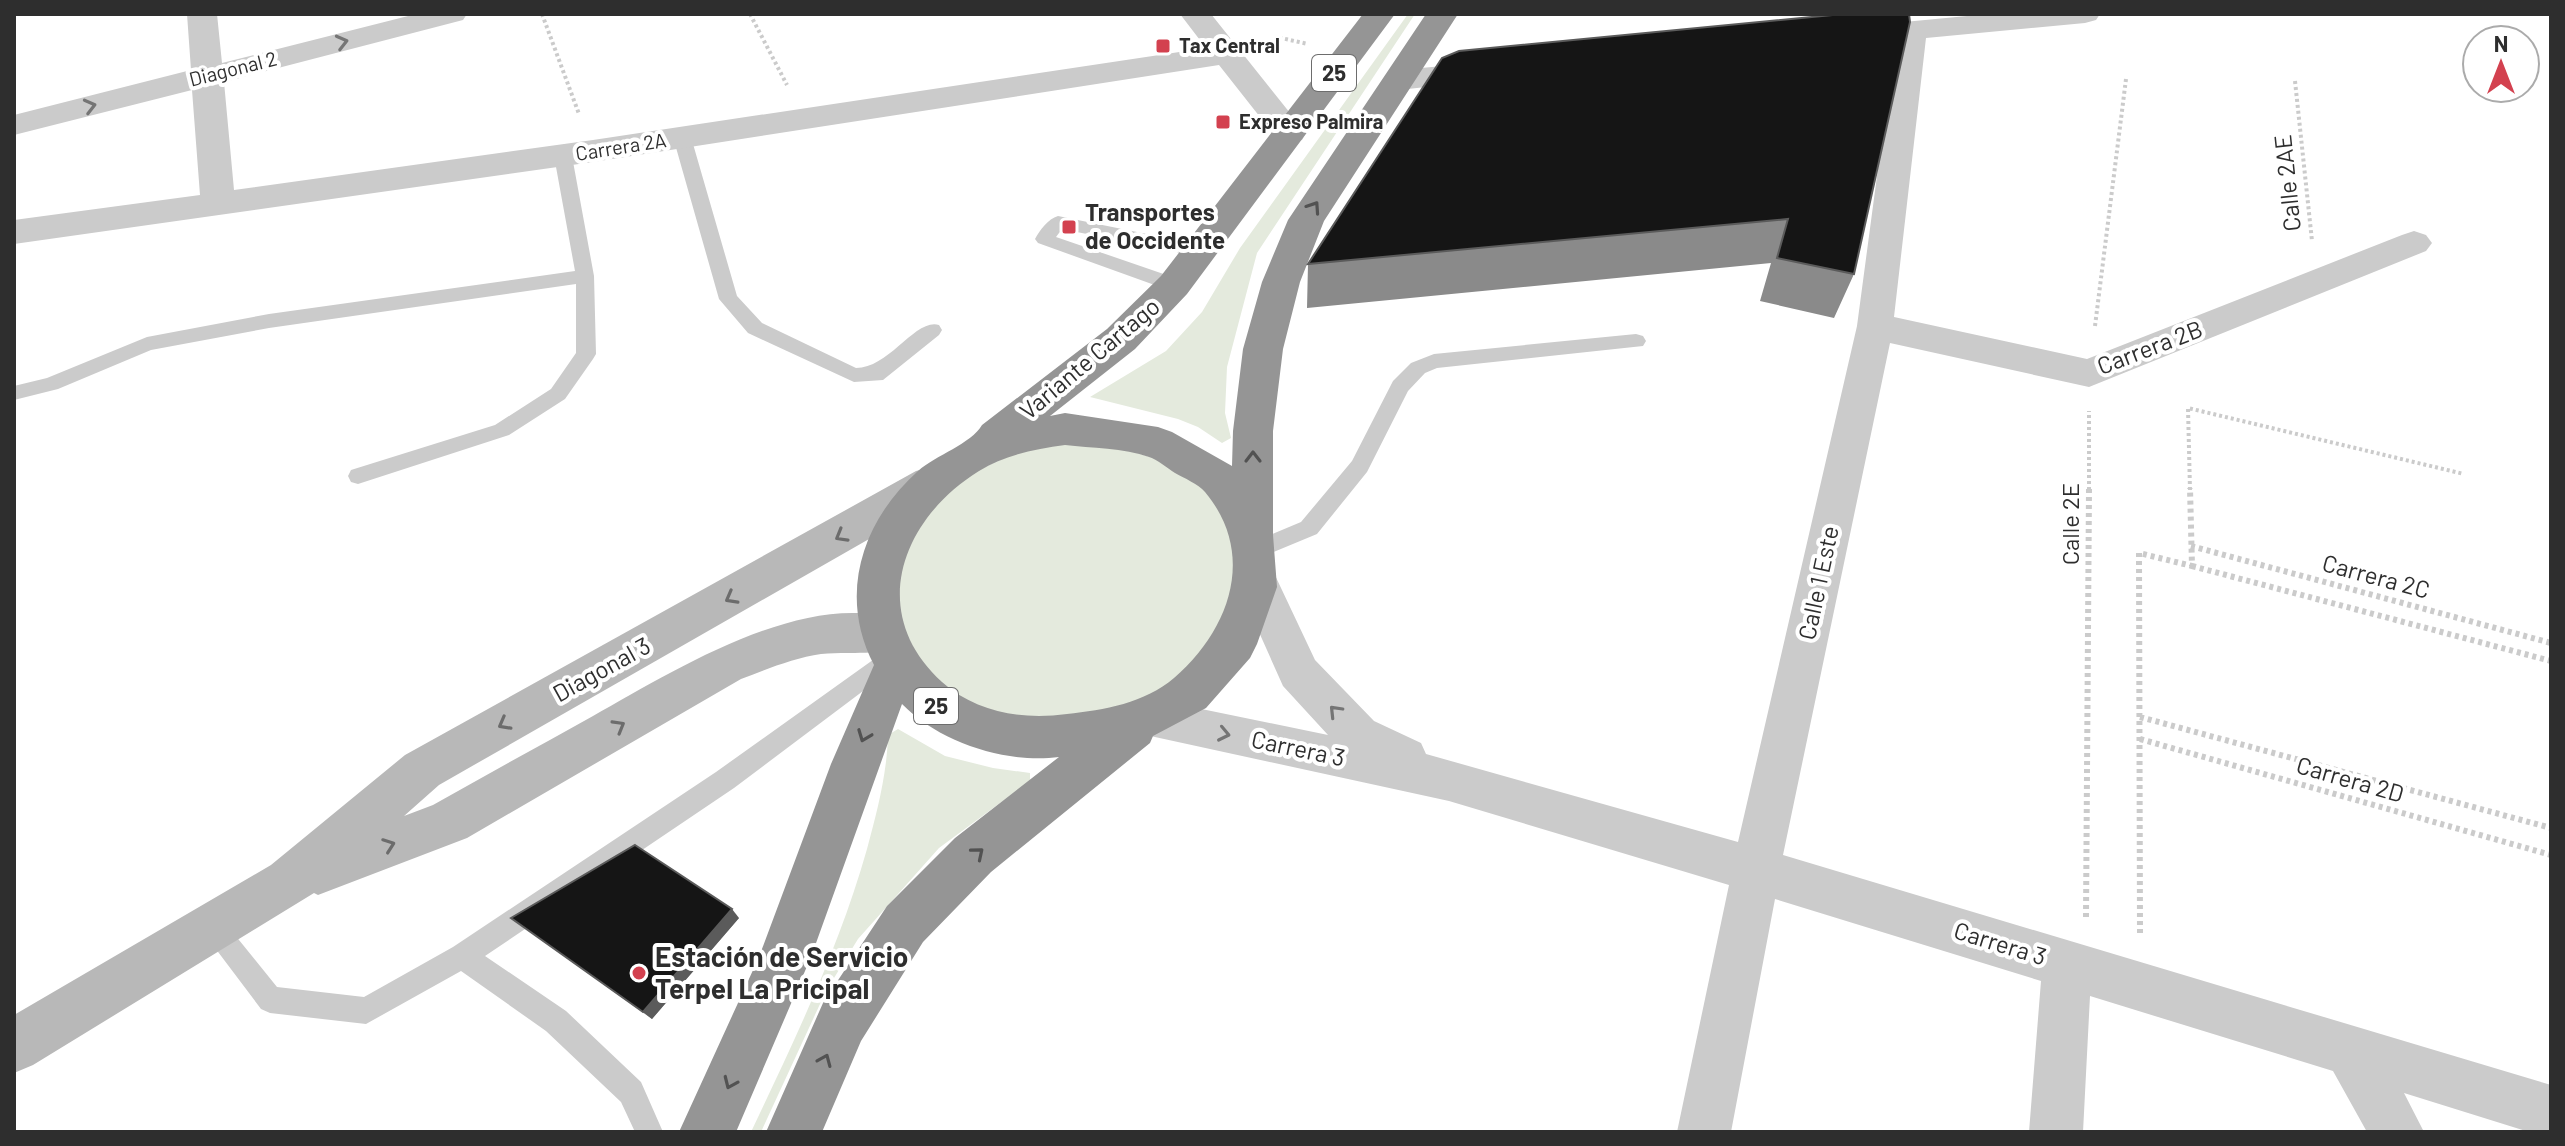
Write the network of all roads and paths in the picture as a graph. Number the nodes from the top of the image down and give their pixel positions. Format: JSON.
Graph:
{"nodes":[{"id":1,"x":202,"y":14,"type":"edge"},
{"id":2,"x":452,"y":14,"type":"edge"},
{"id":3,"x":542,"y":14,"type":"edge"},
{"id":4,"x":750,"y":14,"type":"edge"},
{"id":5,"x":1195,"y":14,"type":"edge"},
{"id":6,"x":1379,"y":14,"type":"edge"},
{"id":7,"x":1442,"y":14,"type":"edge"},
{"id":8,"x":2085,"y":14,"type":"edge"},
{"id":9,"x":1925,"y":24,"type":"edge"},
{"id":10,"x":1850,"y":37,"type":"edge"},
{"id":11,"x":1227,"y":54,"type":"junction"},
{"id":12,"x":1523,"y":68,"type":"edge"},
{"id":13,"x":206,"y":76,"type":"junction"},
{"id":14,"x":2126,"y":79,"type":"dead end"},
{"id":15,"x":1399,"y":80,"type":"junction"},
{"id":16,"x":2295,"y":81,"type":"dead end"},
{"id":17,"x":804,"y":118,"type":"junction"},
{"id":18,"x":14,"y":125,"type":"edge"},
{"id":19,"x":1290,"y":133,"type":"junction"},
{"id":20,"x":682,"y":137,"type":"junction"},
{"id":21,"x":578,"y":154,"type":"junction"},
{"id":22,"x":218,"y":204,"type":"junction"},
{"id":23,"x":14,"y":232,"type":"edge"},
{"id":24,"x":2414,"y":243,"type":"dead end"},
{"id":25,"x":1201,"y":251,"type":"junction"},
{"id":26,"x":585,"y":276,"type":"junction"},
{"id":27,"x":2316,"y":282,"type":"junction"},
{"id":28,"x":1174,"y":285,"type":"junction"},
{"id":29,"x":1875,"y":326,"type":"junction"},
{"id":30,"x":932,"y":330,"type":"dead end"},
{"id":31,"x":1636,"y":341,"type":"dead end"},
{"id":32,"x":2089,"y":373,"type":"junction"},
{"id":33,"x":14,"y":393,"type":"edge"},
{"id":34,"x":947,"y":472,"type":"junction"},
{"id":35,"x":2464,"y":474,"type":"dead end"},
{"id":36,"x":358,"y":476,"type":"dead end"},
{"id":37,"x":2191,"y":546,"type":"junction"},
{"id":38,"x":1256,"y":556,"type":"junction"},
{"id":39,"x":2192,"y":566,"type":"junction"},
{"id":40,"x":2551,"y":643,"type":"edge"},
{"id":41,"x":890,"y":652,"type":"junction"},
{"id":42,"x":2551,"y":661,"type":"edge"},
{"id":43,"x":2140,"y":717,"type":"junction"},
{"id":44,"x":1145,"y":719,"type":"junction"},
{"id":45,"x":2140,"y":739,"type":"junction"},
{"id":46,"x":1449,"y":780,"type":"junction"},
{"id":47,"x":2551,"y":828,"type":"edge"},
{"id":48,"x":2551,"y":855,"type":"edge"},
{"id":49,"x":1756,"y":870,"type":"junction"},
{"id":50,"x":289,"y":882,"type":"junction"},
{"id":51,"x":213,"y":928,"type":"junction"},
{"id":52,"x":462,"y":956,"type":"junction"},
{"id":53,"x":2076,"y":967,"type":"junction"},
{"id":54,"x":2141,"y":986,"type":"junction"},
{"id":55,"x":14,"y":1046,"type":"edge"},
{"id":56,"x":2350,"y":1051,"type":"junction"},
{"id":57,"x":2551,"y":1112,"type":"edge"},
{"id":58,"x":649,"y":1132,"type":"edge"},
{"id":59,"x":707,"y":1132,"type":"edge"},
{"id":60,"x":794,"y":1132,"type":"edge"},
{"id":61,"x":1704,"y":1132,"type":"edge"},
{"id":62,"x":2056,"y":1132,"type":"edge"},
{"id":63,"x":2397,"y":1132,"type":"edge"}],
"edges":[{"from":1,"to":13,"type":"street"},
{"from":13,"to":2,"type":"street","name":"Diagonal 2","one_way":true},
{"from":3,"to":21,"type":"path"},
{"from":4,"to":17,"type":"path"},
{"from":5,"to":11,"type":"street"},
{"from":6,"to":19,"type":"highway","name":"Variante Cartago","number":"25"},
{"from":7,"to":15,"type":"highway","number":"25"},
{"from":8,"to":9,"type":"street"},
{"from":9,"to":10,"type":"street"},
{"from":9,"to":29,"type":"street","name":"Calle 1 Este"},
{"from":11,"to":17,"type":"street","name":"Carrera 2A"},
{"from":11,"to":19,"type":"street"},
{"from":12,"to":15,"type":"street"},
{"from":18,"to":13,"type":"street","name":"Diagonal 2","one_way":true},
{"from":13,"to":22,"type":"street"},
{"from":14,"to":32,"type":"path","name":"Calle 2E"},
{"from":38,"to":15,"type":"highway","number":"25","one_way":true},
{"from":16,"to":27,"type":"path","name":"Calle 2AE"},
{"from":17,"to":20,"type":"street","name":"Carrera 2A"},
{"from":19,"to":25,"type":"highway","name":"Variante Cartago","number":"25"},
{"from":20,"to":21,"type":"street","name":"Carrera 2A"},
{"from":20,"to":30,"type":"lane"},
{"from":21,"to":22,"type":"street","name":"Carrera 2A"},
{"from":21,"to":26,"type":"lane"},
{"from":22,"to":23,"type":"street","name":"Carrera 2A"},
{"from":24,"to":27,"type":"street","name":"Carrera 2B"},
{"from":25,"to":28,"type":"highway","name":"Variante Cartago","number":"25"},
{"from":25,"to":28,"type":"lane"},
{"from":26,"to":33,"type":"lane"},
{"from":26,"to":36,"type":"lane"},
{"from":27,"to":32,"type":"street","name":"Carrera 2B"},
{"from":28,"to":34,"type":"highway","name":"Variante Cartago","number":"25"},
{"from":29,"to":32,"type":"street","name":"Carrera 2B"},
{"from":29,"to":49,"type":"street","name":"Calle 1 Este"},
{"from":31,"to":38,"type":"lane"},
{"from":32,"to":53,"type":"path","name":"Calle 2E"},
{"from":34,"to":38,"type":"highway","number":"25"},
{"from":34,"to":41,"type":"highway","number":"25"},
{"from":34,"to":50,"type":"main road","name":"Diagonal 3","one_way":true},
{"from":35,"to":37,"type":"path"},
{"from":37,"to":39,"type":"path"},
{"from":37,"to":40,"type":"path","name":"Carrera 2C"},
{"from":38,"to":44,"type":"highway","number":"25"},
{"from":46,"to":38,"type":"street","name":"Carrera 3","one_way":true},
{"from":39,"to":42,"type":"path","name":"Carrera 2C"},
{"from":39,"to":43,"type":"path","name":"Carrera 2C"},
{"from":41,"to":44,"type":"highway","number":"25"},
{"from":50,"to":41,"type":"main road","name":"Diagonal 3","one_way":true},
{"from":41,"to":52,"type":"lane"},
{"from":41,"to":59,"type":"highway","number":"25","one_way":true},
{"from":43,"to":45,"type":"path"},
{"from":43,"to":47,"type":"path","name":"Carrera 2D"},
{"from":44,"to":46,"type":"street","name":"Carrera 3","one_way":true},
{"from":60,"to":44,"type":"highway","number":"25","one_way":true},
{"from":45,"to":48,"type":"path","name":"Carrera 2D"},
{"from":45,"to":54,"type":"path"},
{"from":46,"to":49,"type":"street","name":"Carrera 3"},
{"from":49,"to":53,"type":"street","name":"Carrera 3"},
{"from":49,"to":61,"type":"street","name":"Calle 1 Este"},
{"from":50,"to":51,"type":"main road","name":"Diagonal 3"},
{"from":51,"to":52,"type":"lane"},
{"from":51,"to":55,"type":"main road","name":"Diagonal 3"},
{"from":52,"to":58,"type":"lane"},
{"from":53,"to":54,"type":"street","name":"Carrera 3"},
{"from":53,"to":62,"type":"street"},
{"from":54,"to":56,"type":"street","name":"Carrera 3"},
{"from":56,"to":57,"type":"street","name":"Carrera 3"},
{"from":56,"to":63,"type":"street"}]}
